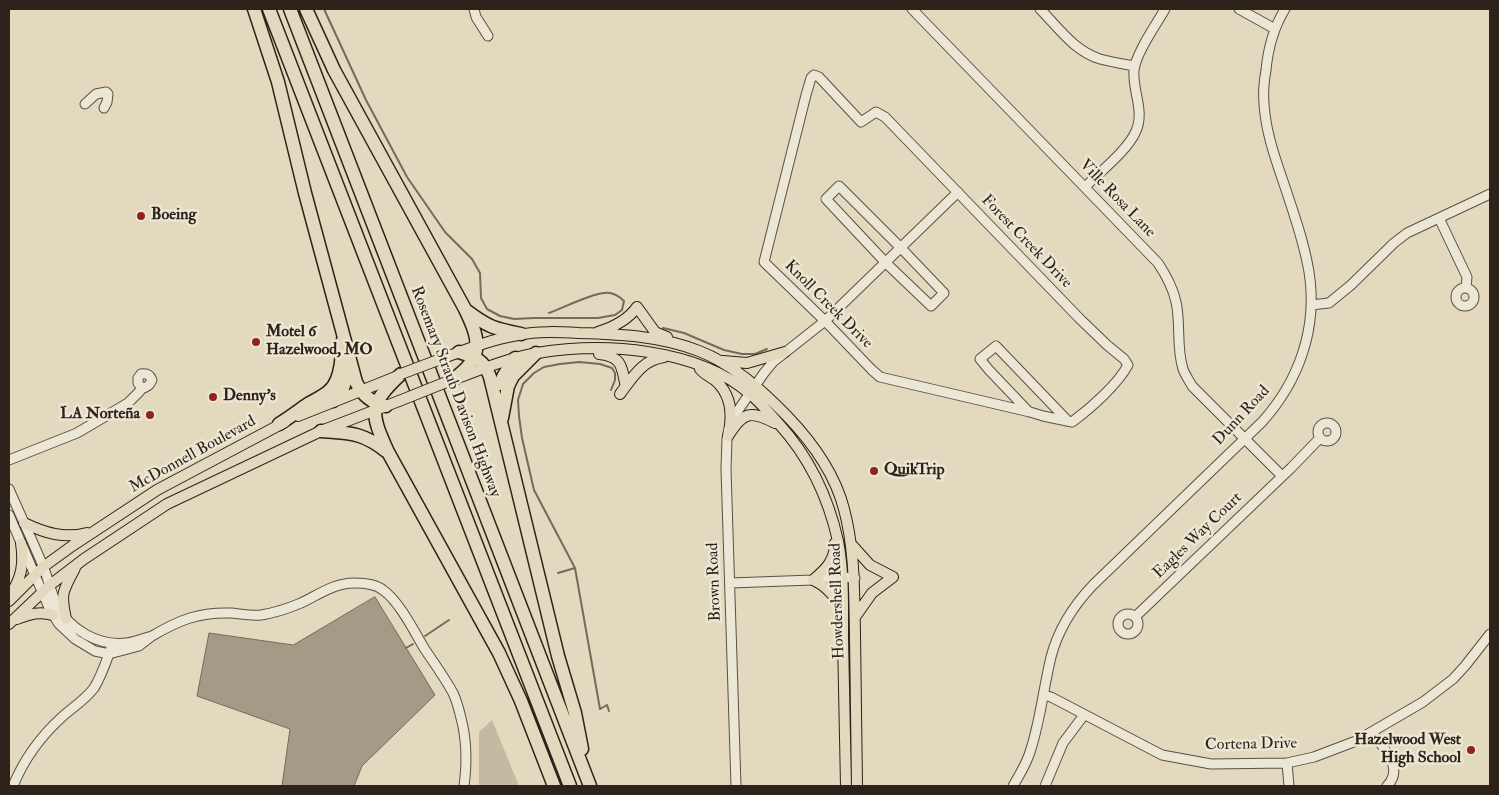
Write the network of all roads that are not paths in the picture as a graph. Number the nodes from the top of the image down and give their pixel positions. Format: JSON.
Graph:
{"nodes":[{"id":1,"x":254,"y":9,"type":"edge"},
{"id":2,"x":270,"y":9,"type":"edge"},
{"id":3,"x":290,"y":9,"type":"edge"},
{"id":4,"x":306,"y":9,"type":"edge"},
{"id":5,"x":474,"y":9,"type":"edge"},
{"id":6,"x":912,"y":9,"type":"edge"},
{"id":7,"x":1040,"y":9,"type":"edge"},
{"id":8,"x":1165,"y":9,"type":"edge"},
{"id":9,"x":1239,"y":9,"type":"edge"},
{"id":10,"x":1285,"y":9,"type":"edge"},
{"id":11,"x":1275,"y":29,"type":"junction"},
{"id":12,"x":488,"y":36,"type":"dead end"},
{"id":13,"x":1135,"y":66,"type":"junction"},
{"id":14,"x":814,"y":74,"type":"joint"},
{"id":15,"x":85,"y":104,"type":"dead end"},
{"id":16,"x":104,"y":108,"type":"dead end"},
{"id":17,"x":1085,"y":187,"type":"junction"},
{"id":18,"x":958,"y":192,"type":"junction"},
{"id":19,"x":1490,"y":194,"type":"edge"},
{"id":20,"x":1439,"y":218,"type":"junction"},
{"id":21,"x":901,"y":248,"type":"junction"},
{"id":22,"x":886,"y":263,"type":"junction"},
{"id":23,"x":1466,"y":288,"type":"dead end"},
{"id":24,"x":1311,"y":306,"type":"junction"},
{"id":25,"x":465,"y":309,"type":"junction"},
{"id":26,"x":825,"y":321,"type":"junction"},
{"id":27,"x":344,"y":333,"type":"junction"},
{"id":28,"x":593,"y":333,"type":"junction"},
{"id":29,"x":521,"y":334,"type":"junction"},
{"id":30,"x":677,"y":344,"type":"junction"},
{"id":31,"x":561,"y":350,"type":"junction"},
{"id":32,"x":475,"y":351,"type":"junction"},
{"id":33,"x":459,"y":352,"type":"joint"},
{"id":34,"x":785,"y":352,"type":"junction"},
{"id":35,"x":536,"y":353,"type":"junction"},
{"id":36,"x":673,"y":357,"type":"junction"},
{"id":37,"x":515,"y":358,"type":"junction"},
{"id":38,"x":715,"y":359,"type":"junction"},
{"id":39,"x":351,"y":362,"type":"junction"},
{"id":40,"x":695,"y":363,"type":"junction"},
{"id":41,"x":486,"y":368,"type":"junction"},
{"id":42,"x":395,"y":379,"type":"junction"},
{"id":43,"x":454,"y":379,"type":"junction"},
{"id":44,"x":625,"y":383,"type":"dead end"},
{"id":45,"x":142,"y":387,"type":"dead end"},
{"id":46,"x":753,"y":389,"type":"junction"},
{"id":47,"x":361,"y":390,"type":"junction"},
{"id":48,"x":620,"y":394,"type":"dead end"},
{"id":49,"x":333,"y":401,"type":"junction"},
{"id":50,"x":496,"y":404,"type":"junction"},
{"id":51,"x":380,"y":406,"type":"junction"},
{"id":52,"x":1030,"y":412,"type":"junction"},
{"id":53,"x":1067,"y":420,"type":"junction"},
{"id":54,"x":279,"y":424,"type":"junction"},
{"id":55,"x":501,"y":425,"type":"junction"},
{"id":56,"x":782,"y":428,"type":"junction"},
{"id":57,"x":729,"y":431,"type":"junction"},
{"id":58,"x":321,"y":432,"type":"junction"},
{"id":59,"x":1245,"y":438,"type":"junction"},
{"id":60,"x":1320,"y":438,"type":"dead end"},
{"id":61,"x":388,"y":452,"type":"junction"},
{"id":62,"x":9,"y":460,"type":"edge"},
{"id":63,"x":1282,"y":476,"type":"junction"},
{"id":64,"x":9,"y":489,"type":"edge"},
{"id":65,"x":9,"y":516,"type":"edge"},
{"id":66,"x":24,"y":524,"type":"junction"},
{"id":67,"x":835,"y":528,"type":"junction"},
{"id":68,"x":93,"y":532,"type":"junction"},
{"id":69,"x":21,"y":543,"type":"junction"},
{"id":70,"x":852,"y":545,"type":"junction"},
{"id":71,"x":76,"y":565,"type":"junction"},
{"id":72,"x":43,"y":567,"type":"junction"},
{"id":73,"x":35,"y":575,"type":"junction"},
{"id":74,"x":842,"y":577,"type":"junction"},
{"id":75,"x":855,"y":578,"type":"junction"},
{"id":76,"x":813,"y":580,"type":"junction"},
{"id":77,"x":730,"y":583,"type":"junction"},
{"id":78,"x":46,"y":588,"type":"junction"},
{"id":79,"x":9,"y":601,"type":"edge"},
{"id":80,"x":843,"y":613,"type":"junction"},
{"id":81,"x":53,"y":615,"type":"junction"},
{"id":82,"x":854,"y":617,"type":"junction"},
{"id":83,"x":1135,"y":617,"type":"dead end"},
{"id":84,"x":66,"y":619,"type":"junction"},
{"id":85,"x":10,"y":623,"type":"edge"},
{"id":86,"x":1490,"y":634,"type":"edge"},
{"id":87,"x":152,"y":636,"type":"junction"},
{"id":88,"x":112,"y":643,"type":"junction"},
{"id":89,"x":109,"y":654,"type":"junction"},
{"id":90,"x":1044,"y":695,"type":"junction"},
{"id":91,"x":1084,"y":715,"type":"junction"},
{"id":92,"x":1372,"y":732,"type":"junction"},
{"id":93,"x":1287,"y":763,"type":"junction"},
{"id":94,"x":589,"y":785,"type":"edge"},
{"id":95,"x":13,"y":786,"type":"edge"},
{"id":96,"x":464,"y":786,"type":"edge"},
{"id":97,"x":554,"y":786,"type":"edge"},
{"id":98,"x":570,"y":786,"type":"edge"},
{"id":99,"x":736,"y":786,"type":"edge"},
{"id":100,"x":846,"y":786,"type":"edge"},
{"id":101,"x":857,"y":786,"type":"edge"},
{"id":102,"x":1013,"y":786,"type":"edge"},
{"id":103,"x":1045,"y":786,"type":"edge"},
{"id":104,"x":1289,"y":786,"type":"edge"},
{"id":105,"x":1387,"y":786,"type":"edge"}],
"edges":[{"from":1,"to":27,"type":"highway"},
{"from":2,"to":98,"type":"highway"},
{"from":3,"to":94,"type":"highway","name":"Rosemary Straub Davison Highway"},
{"from":4,"to":25,"type":"highway"},
{"from":5,"to":12,"type":"street"},
{"from":6,"to":17,"type":"street","name":"Ville Rosa Lane"},
{"from":7,"to":13,"type":"street"},
{"from":8,"to":13,"type":"street"},
{"from":9,"to":11,"type":"street"},
{"from":10,"to":11,"type":"street","name":"Dunn Road"},
{"from":11,"to":24,"type":"street","name":"Dunn Road"},
{"from":13,"to":17,"type":"street"},
{"from":14,"to":18,"type":"street","name":"Forest Creek Drive"},
{"from":14,"to":26,"type":"street","name":"Knoll Creek Drive"},
{"from":15,"to":16,"type":"street"},
{"from":17,"to":59,"type":"street","name":"Ville Rosa Lane"},
{"from":18,"to":21,"type":"street","name":"Brown Road"},
{"from":18,"to":53,"type":"street","name":"Forest Creek Drive"},
{"from":19,"to":20,"type":"street"},
{"from":20,"to":23,"type":"street"},
{"from":20,"to":24,"type":"street"},
{"from":21,"to":22,"type":"street","name":"Brown Road"},
{"from":21,"to":22,"type":"street"},
{"from":21,"to":22,"type":"street"},
{"from":22,"to":26,"type":"street","name":"Brown Road"},
{"from":24,"to":59,"type":"street","name":"Dunn Road"},
{"from":25,"to":29,"type":"highway"},
{"from":25,"to":32,"type":"highway"},
{"from":26,"to":34,"type":"street","name":"Brown Road"},
{"from":26,"to":52,"type":"street","name":"Knoll Creek Drive"},
{"from":27,"to":39,"type":"highway"},
{"from":27,"to":54,"type":"highway"},
{"from":28,"to":29,"type":"main road"},
{"from":28,"to":30,"type":"main road"},
{"from":28,"to":30,"type":"main road"},
{"from":29,"to":32,"type":"main road"},
{"from":30,"to":38,"type":"main road"},
{"from":31,"to":35,"type":"main road","name":"McDonnell Boulevard"},
{"from":31,"to":36,"type":"main road","name":"McDonnell Boulevard"},
{"from":31,"to":44,"type":"main road"},
{"from":32,"to":33,"type":"highway"},
{"from":32,"to":41,"type":"highway"},
{"from":32,"to":43,"type":"highway"},
{"from":33,"to":42,"type":"main road","name":"McDonnell Boulevard","bridge":true},
{"from":34,"to":38,"type":"main road"},
{"from":34,"to":46,"type":"street","name":"Brown Road"},
{"from":35,"to":37,"type":"main road","name":"McDonnell Boulevard"},
{"from":35,"to":55,"type":"highway"},
{"from":36,"to":40,"type":"main road","name":"McDonnell Boulevard"},
{"from":36,"to":48,"type":"main road"},
{"from":37,"to":41,"type":"main road","name":"McDonnell Boulevard"},
{"from":37,"to":50,"type":"highway"},
{"from":38,"to":46,"type":"main road"},
{"from":39,"to":47,"type":"highway"},
{"from":39,"to":49,"type":"highway"},
{"from":40,"to":46,"type":"main road","name":"McDonnell Boulevard"},
{"from":40,"to":57,"type":"main road"},
{"from":41,"to":43,"type":"main road","name":"McDonnell Boulevard"},
{"from":41,"to":50,"type":"highway"},
{"from":42,"to":47,"type":"main road","name":"McDonnell Boulevard"},
{"from":42,"to":51,"type":"highway"},
{"from":43,"to":51,"type":"main road","name":"McDonnell Boulevard","bridge":true},
{"from":45,"to":62,"type":"street"},
{"from":46,"to":56,"type":"main road","name":"Howdershell Road"},
{"from":46,"to":57,"type":"street","name":"Brown Road"},
{"from":46,"to":70,"type":"main road","name":"Howdershell Road"},
{"from":47,"to":49,"type":"main road","name":"McDonnell Boulevard"},
{"from":47,"to":51,"type":"highway"},
{"from":49,"to":54,"type":"main road","name":"McDonnell Boulevard"},
{"from":50,"to":55,"type":"highway"},
{"from":51,"to":58,"type":"main road","name":"McDonnell Boulevard"},
{"from":51,"to":61,"type":"highway"},
{"from":52,"to":53,"type":"street"},
{"from":52,"to":53,"type":"street"},
{"from":54,"to":68,"type":"main road","name":"McDonnell Boulevard"},
{"from":55,"to":94,"type":"highway"},
{"from":56,"to":57,"type":"main road"},
{"from":56,"to":67,"type":"main road","name":"Howdershell Road"},
{"from":57,"to":77,"type":"street","name":"Brown Road"},
{"from":58,"to":61,"type":"highway"},
{"from":58,"to":71,"type":"main road","name":"McDonnell Boulevard"},
{"from":59,"to":63,"type":"street"},
{"from":59,"to":90,"type":"street","name":"Dunn Road"},
{"from":60,"to":63,"type":"street","name":"Eagles Way Court"},
{"from":61,"to":97,"type":"highway"},
{"from":63,"to":83,"type":"street","name":"Eagles Way Court"},
{"from":64,"to":66,"type":"street"},
{"from":65,"to":69,"type":"street"},
{"from":66,"to":68,"type":"main road"},
{"from":66,"to":72,"type":"street"},
{"from":67,"to":74,"type":"main road","name":"Howdershell Road"},
{"from":67,"to":76,"type":"main road"},
{"from":68,"to":72,"type":"main road","name":"McDonnell Boulevard"},
{"from":69,"to":73,"type":"street"},
{"from":69,"to":79,"type":"main road"},
{"from":70,"to":75,"type":"main road","name":"Howdershell Road"},
{"from":70,"to":82,"type":"main road"},
{"from":71,"to":78,"type":"main road","name":"McDonnell Boulevard"},
{"from":71,"to":84,"type":"main road"},
{"from":72,"to":73,"type":"main road","name":"McDonnell Boulevard"},
{"from":72,"to":78,"type":"street"},
{"from":73,"to":78,"type":"street"},
{"from":73,"to":79,"type":"main road","name":"McDonnell Boulevard"},
{"from":74,"to":75,"type":"street"},
{"from":74,"to":76,"type":"street"},
{"from":74,"to":80,"type":"main road","name":"Howdershell Road"},
{"from":75,"to":82,"type":"main road","name":"Howdershell Road"},
{"from":76,"to":77,"type":"street"},
{"from":76,"to":80,"type":"main road"},
{"from":77,"to":99,"type":"street","name":"Brown Road"},
{"from":78,"to":81,"type":"street"},
{"from":78,"to":84,"type":"street"},
{"from":78,"to":85,"type":"main road","name":"McDonnell Boulevard"},
{"from":80,"to":100,"type":"main road","name":"Howdershell Road"},
{"from":81,"to":85,"type":"main road"},
{"from":81,"to":89,"type":"street"},
{"from":82,"to":101,"type":"main road","name":"Howdershell Road"},
{"from":84,"to":88,"type":"street"},
{"from":86,"to":92,"type":"street","name":"Cortena Drive"},
{"from":87,"to":88,"type":"street"},
{"from":87,"to":89,"type":"street"},
{"from":87,"to":96,"type":"street"},
{"from":88,"to":89,"type":"street"},
{"from":89,"to":95,"type":"street"},
{"from":90,"to":91,"type":"street","name":"Cortena Drive"},
{"from":90,"to":102,"type":"street","name":"Dunn Road"},
{"from":91,"to":93,"type":"street","name":"Cortena Drive"},
{"from":91,"to":103,"type":"street"},
{"from":92,"to":93,"type":"street","name":"Cortena Drive"},
{"from":92,"to":105,"type":"street"},
{"from":93,"to":104,"type":"street"}]}
